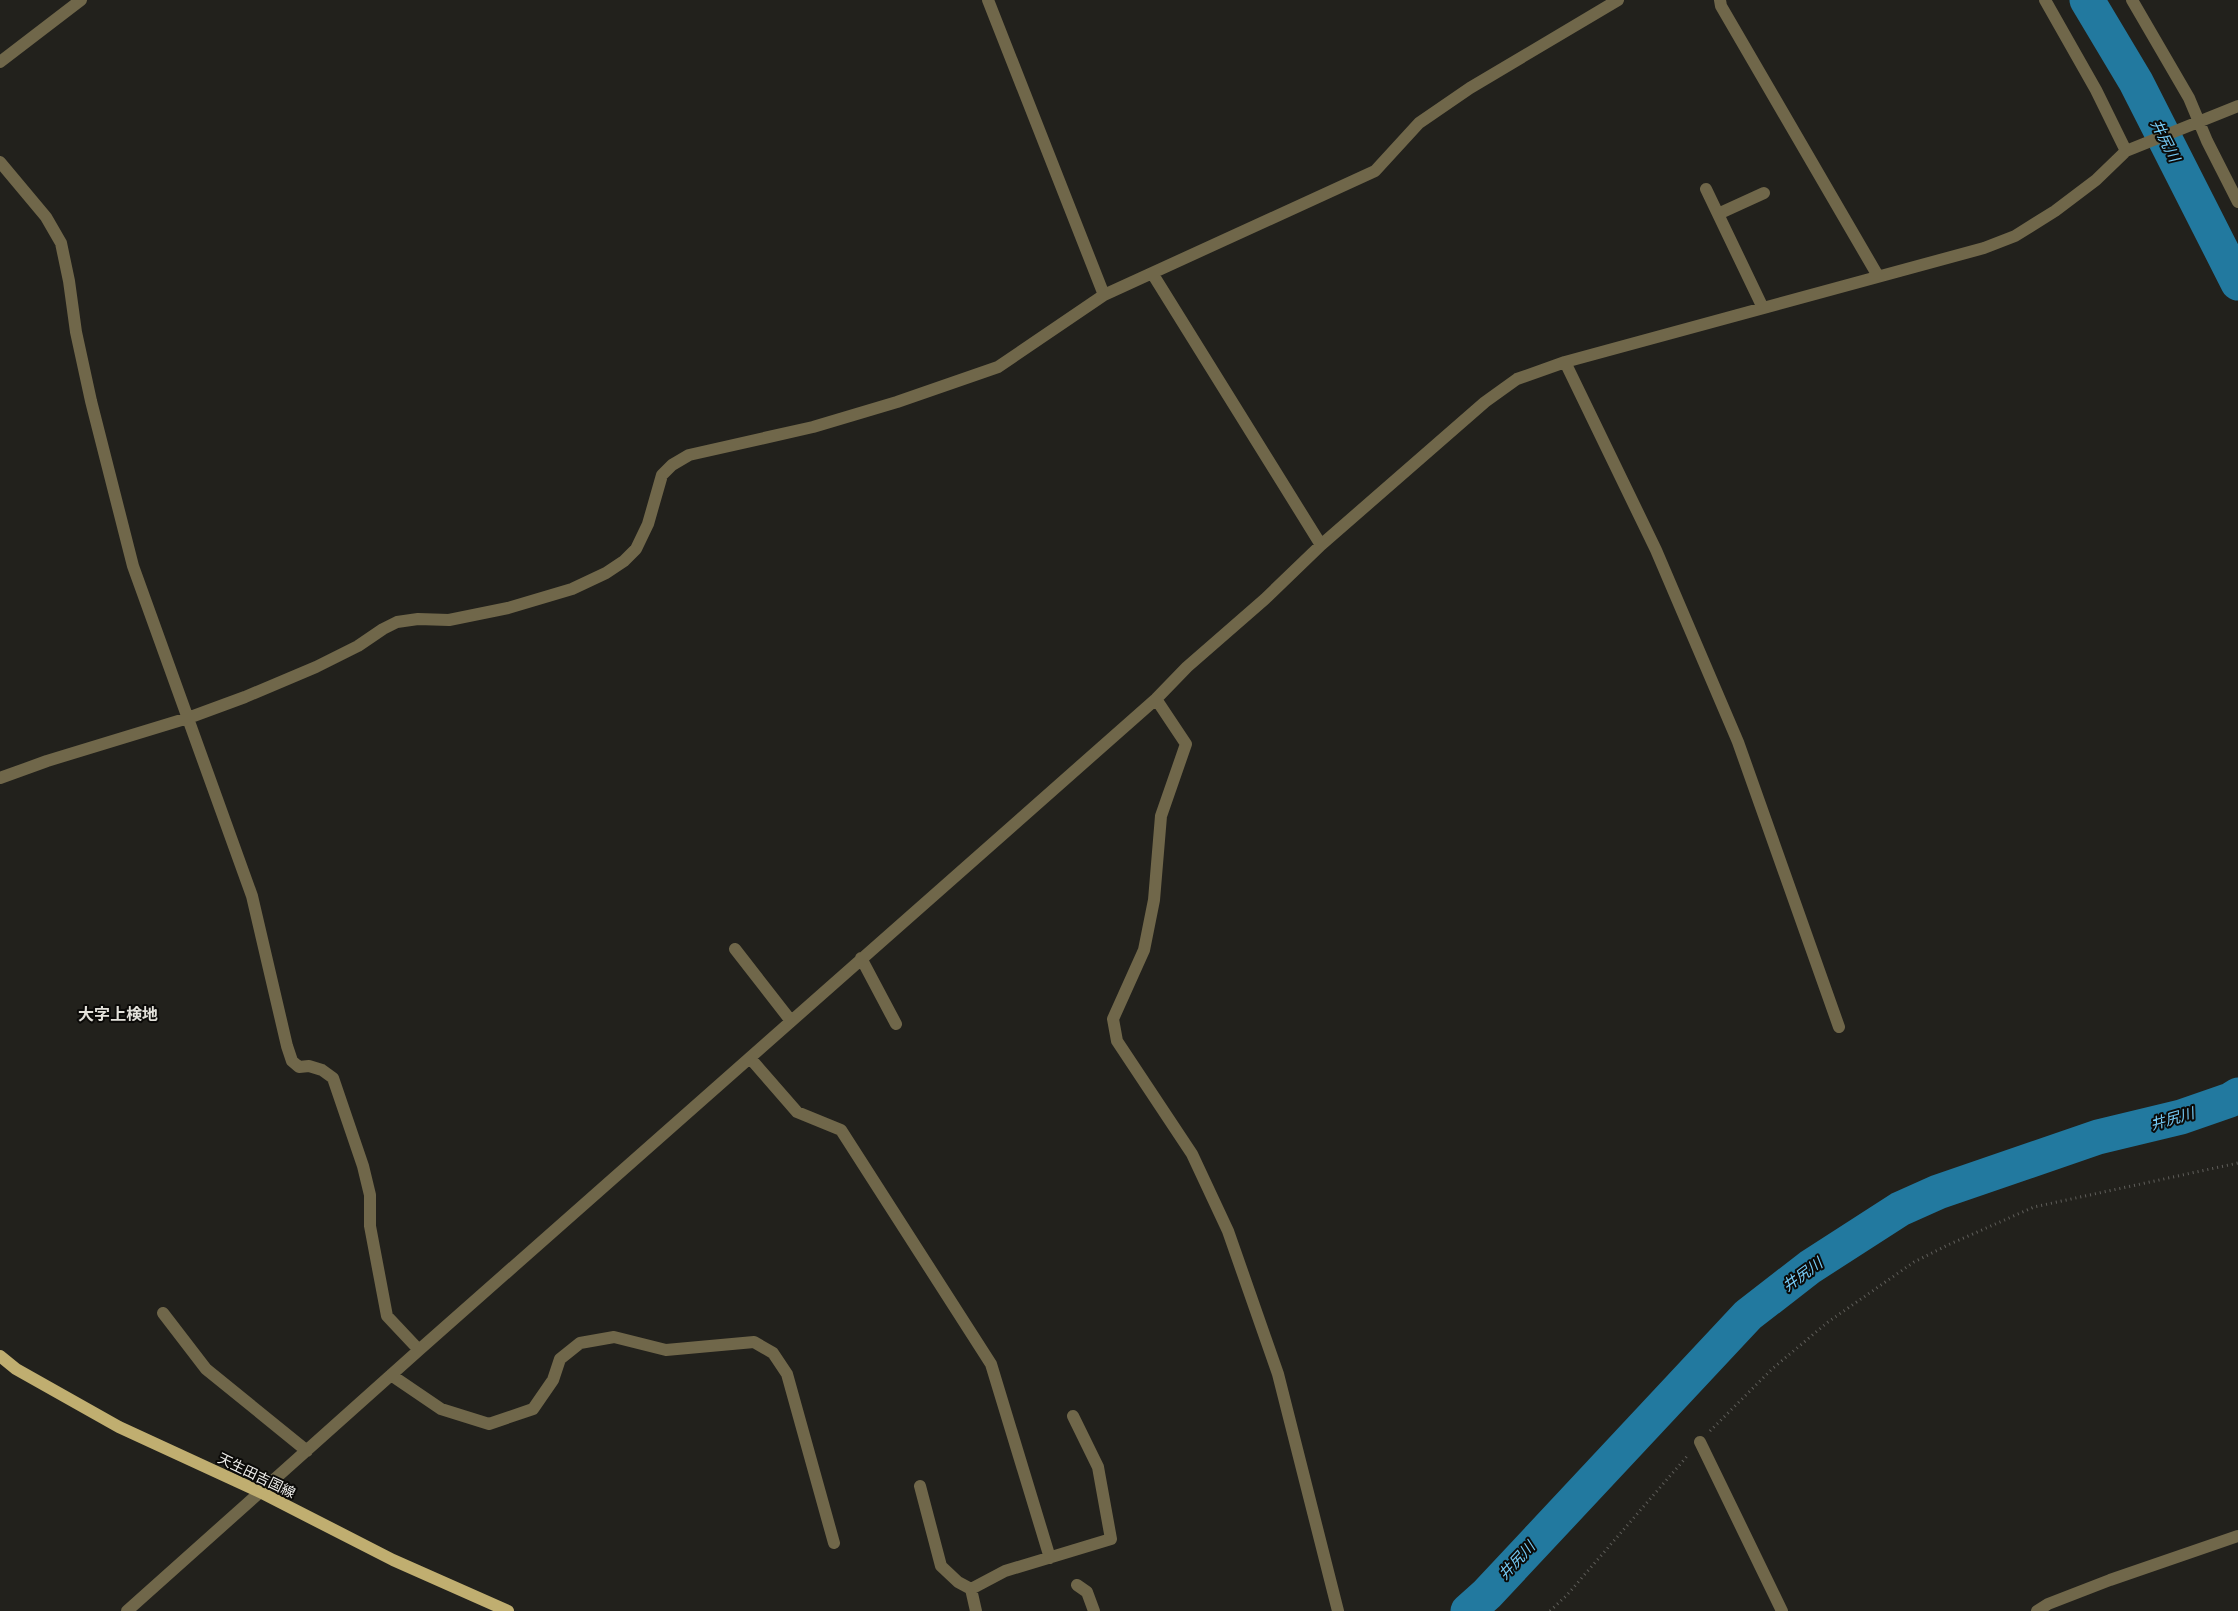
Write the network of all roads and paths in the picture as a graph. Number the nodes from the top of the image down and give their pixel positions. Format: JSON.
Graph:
{"nodes":[{"id":1,"x":81,"y":0,"type":"edge"},
{"id":2,"x":988,"y":0,"type":"edge"},
{"id":3,"x":1618,"y":0,"type":"edge"},
{"id":4,"x":1720,"y":0,"type":"edge"},
{"id":5,"x":2045,"y":0,"type":"edge"},
{"id":6,"x":2132,"y":0,"type":"edge"},
{"id":7,"x":0,"y":62,"type":"edge"},
{"id":8,"x":2238,"y":106,"type":"edge"},
{"id":9,"x":2196,"y":123,"type":"junction"},
{"id":10,"x":2126,"y":151,"type":"junction"},
{"id":11,"x":0,"y":162,"type":"edge"},
{"id":12,"x":1706,"y":189,"type":"dead end"},
{"id":13,"x":1764,"y":193,"type":"dead end"},
{"id":14,"x":2238,"y":202,"type":"edge"},
{"id":15,"x":1718,"y":214,"type":"junction"},
{"id":16,"x":1152,"y":273,"type":"junction"},
{"id":17,"x":1878,"y":276,"type":"junction"},
{"id":18,"x":1104,"y":296,"type":"junction"},
{"id":19,"x":1763,"y":308,"type":"junction"},
{"id":20,"x":1565,"y":362,"type":"junction"},
{"id":21,"x":1321,"y":545,"type":"junction"},
{"id":22,"x":1156,"y":699,"type":"junction"},
{"id":23,"x":188,"y":718,"type":"junction"},
{"id":24,"x":0,"y":778,"type":"edge"},
{"id":25,"x":735,"y":949,"type":"dead end"},
{"id":26,"x":861,"y":958,"type":"junction"},
{"id":27,"x":791,"y":1021,"type":"junction"},
{"id":28,"x":896,"y":1024,"type":"dead end"},
{"id":29,"x":1839,"y":1027,"type":"dead end"},
{"id":30,"x":750,"y":1058,"type":"junction"},
{"id":31,"x":2238,"y":1163,"type":"edge"},
{"id":32,"x":163,"y":1313,"type":"dead end"},
{"id":33,"x":419,"y":1350,"type":"junction"},
{"id":34,"x":0,"y":1356,"type":"edge"},
{"id":35,"x":391,"y":1375,"type":"junction"},
{"id":36,"x":1073,"y":1416,"type":"dead end"},
{"id":37,"x":1700,"y":1442,"type":"junction"},
{"id":38,"x":307,"y":1451,"type":"junction"},
{"id":39,"x":920,"y":1486,"type":"dead end"},
{"id":40,"x":260,"y":1492,"type":"junction"},
{"id":41,"x":2238,"y":1536,"type":"edge"},
{"id":42,"x":834,"y":1543,"type":"dead end"},
{"id":43,"x":1050,"y":1558,"type":"junction"},
{"id":44,"x":1077,"y":1585,"type":"dead end"},
{"id":45,"x":971,"y":1589,"type":"junction"},
{"id":46,"x":127,"y":1611,"type":"edge"},
{"id":47,"x":508,"y":1611,"type":"edge"},
{"id":48,"x":976,"y":1611,"type":"edge"},
{"id":49,"x":1094,"y":1611,"type":"edge"},
{"id":50,"x":1338,"y":1611,"type":"edge"},
{"id":51,"x":1550,"y":1611,"type":"edge"},
{"id":52,"x":1782,"y":1611,"type":"edge"},
{"id":53,"x":2036,"y":1611,"type":"edge"}],
"edges":[{"from":1,"to":7,"type":"street"},
{"from":2,"to":18,"type":"street"},
{"from":3,"to":16,"type":"street"},
{"from":4,"to":17,"type":"street"},
{"from":5,"to":10,"type":"street"},
{"from":6,"to":9,"type":"street"},
{"from":8,"to":9,"type":"street"},
{"from":9,"to":10,"type":"street"},
{"from":9,"to":14,"type":"street"},
{"from":10,"to":17,"type":"street"},
{"from":11,"to":23,"type":"street"},
{"from":12,"to":15,"type":"street"},
{"from":13,"to":15,"type":"street"},
{"from":15,"to":19,"type":"street"},
{"from":16,"to":18,"type":"street"},
{"from":16,"to":21,"type":"street"},
{"from":17,"to":19,"type":"street"},
{"from":18,"to":23,"type":"street"},
{"from":19,"to":20,"type":"street"},
{"from":20,"to":21,"type":"street"},
{"from":20,"to":29,"type":"street"},
{"from":21,"to":22,"type":"street"},
{"from":22,"to":26,"type":"street"},
{"from":22,"to":50,"type":"street"},
{"from":23,"to":24,"type":"street"},
{"from":23,"to":33,"type":"street"},
{"from":25,"to":27,"type":"street"},
{"from":26,"to":27,"type":"street"},
{"from":26,"to":28,"type":"street"},
{"from":27,"to":30,"type":"street"},
{"from":30,"to":33,"type":"street"},
{"from":30,"to":43,"type":"street"},
{"from":31,"to":37,"type":"path"},
{"from":32,"to":38,"type":"street"},
{"from":33,"to":35,"type":"street"},
{"from":34,"to":40,"type":"main road","name":"天生田吉国線"},
{"from":35,"to":38,"type":"street"},
{"from":35,"to":42,"type":"street"},
{"from":36,"to":43,"type":"street"},
{"from":37,"to":51,"type":"path"},
{"from":37,"to":52,"type":"street"},
{"from":38,"to":40,"type":"street"},
{"from":39,"to":45,"type":"street"},
{"from":40,"to":46,"type":"street"},
{"from":40,"to":47,"type":"main road","name":"天生田吉国線"},
{"from":41,"to":53,"type":"street"},
{"from":43,"to":45,"type":"street"},
{"from":44,"to":49,"type":"street"},
{"from":45,"to":48,"type":"street"}]}
